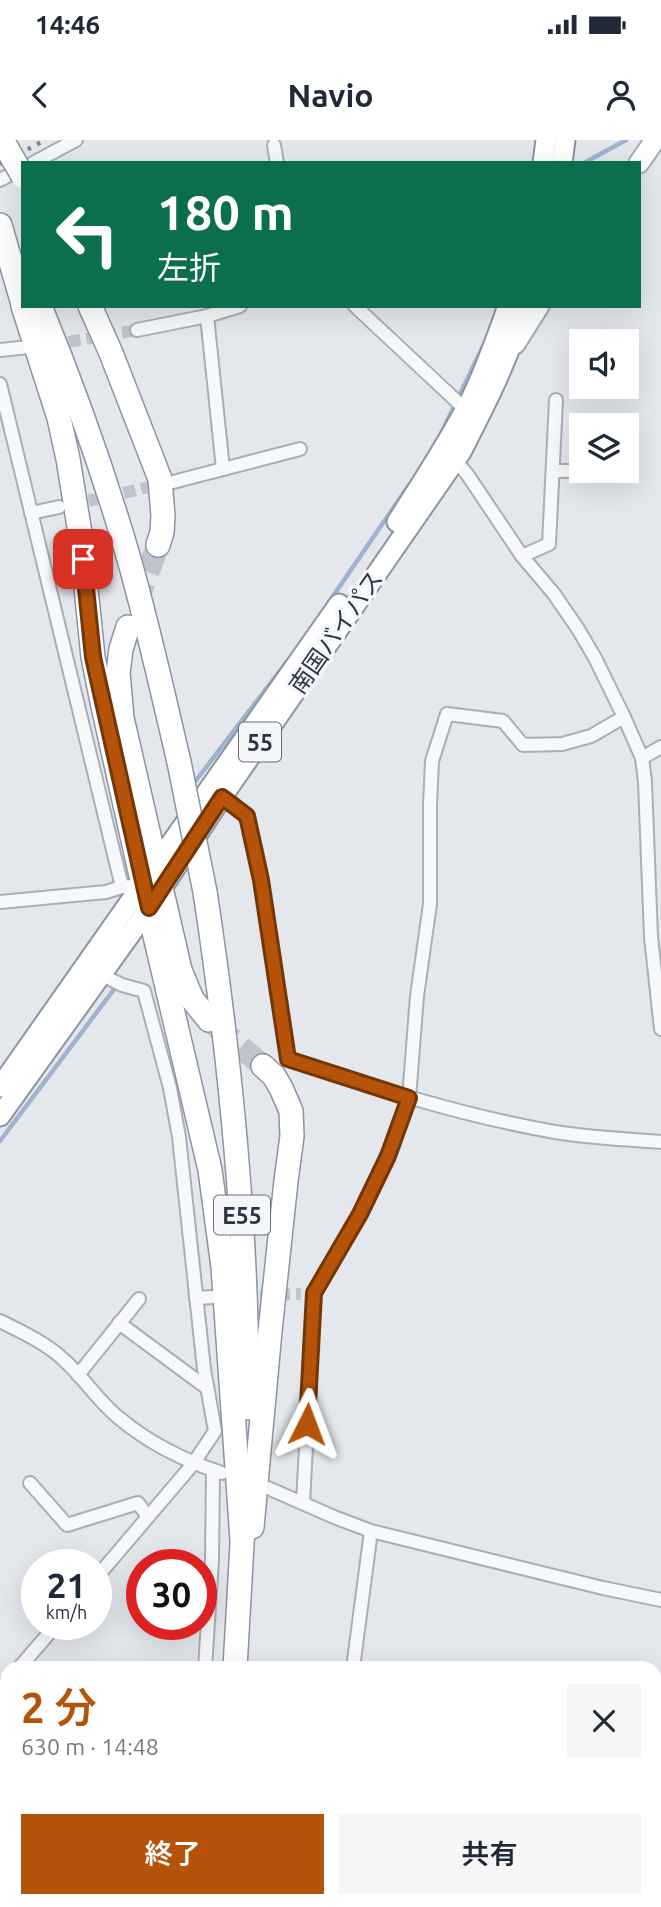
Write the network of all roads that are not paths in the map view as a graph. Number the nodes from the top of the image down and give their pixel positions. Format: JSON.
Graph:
{"nodes":[{"id":1,"x":2,"y":140,"type":"edge"},
{"id":2,"x":76,"y":140,"type":"edge"},
{"id":3,"x":546,"y":140,"type":"edge"},
{"id":4,"x":565,"y":140,"type":"edge"},
{"id":5,"x":655,"y":140,"type":"edge"},
{"id":6,"x":274,"y":145,"type":"dead end"},
{"id":7,"x":37,"y":161,"type":"edge"},
{"id":8,"x":277,"y":161,"type":"edge"},
{"id":9,"x":543,"y":161,"type":"edge"},
{"id":10,"x":562,"y":161,"type":"edge"},
{"id":11,"x":640,"y":161,"type":"edge"},
{"id":12,"x":21,"y":169,"type":"edge"},
{"id":13,"x":21,"y":173,"type":"edge"},
{"id":14,"x":0,"y":180,"type":"edge"},
{"id":15,"x":0,"y":215,"type":"edge"},
{"id":16,"x":0,"y":225,"type":"edge"},
{"id":17,"x":21,"y":262,"type":"edge"},
{"id":18,"x":21,"y":298,"type":"edge"},
{"id":19,"x":24,"y":308,"type":"edge"},
{"id":20,"x":41,"y":308,"type":"edge"},
{"id":21,"x":91,"y":308,"type":"edge"},
{"id":22,"x":233,"y":308,"type":"edge"},
{"id":23,"x":357,"y":308,"type":"edge"},
{"id":24,"x":507,"y":308,"type":"edge"},
{"id":25,"x":523,"y":308,"type":"edge"},
{"id":26,"x":538,"y":308,"type":"edge"},
{"id":27,"x":206,"y":316,"type":"junction"},
{"id":28,"x":137,"y":330,"type":"tunnel mouth"},
{"id":29,"x":29,"y":347,"type":"dead end"},
{"id":30,"x":0,"y":350,"type":"edge"},
{"id":31,"x":506,"y":359,"type":"junction"},
{"id":32,"x":0,"y":384,"type":"edge"},
{"id":33,"x":556,"y":400,"type":"dead end"},
{"id":34,"x":458,"y":403,"type":"junction"},
{"id":35,"x":300,"y":449,"type":"dead end"},
{"id":36,"x":450,"y":453,"type":"junction"},
{"id":37,"x":223,"y":469,"type":"junction"},
{"id":38,"x":553,"y":471,"type":"junction"},
{"id":39,"x":569,"y":471,"type":"edge"},
{"id":40,"x":173,"y":482,"type":"tunnel mouth"},
{"id":41,"x":59,"y":507,"type":"tunnel mouth"},
{"id":42,"x":31,"y":513,"type":"junction"},
{"id":43,"x":158,"y":545,"type":"tunnel mouth"},
{"id":44,"x":522,"y":556,"type":"junction"},
{"id":45,"x":128,"y":627,"type":"tunnel mouth"},
{"id":46,"x":624,"y":717,"type":"junction"},
{"id":47,"x":661,"y":747,"type":"edge"},
{"id":48,"x":642,"y":758,"type":"junction"},
{"id":49,"x":222,"y":797,"type":"junction"},
{"id":50,"x":155,"y":864,"type":"junction"},
{"id":51,"x":144,"y":892,"type":"junction"},
{"id":52,"x":0,"y":902,"type":"edge"},
{"id":53,"x":656,"y":938,"type":"edge"},
{"id":54,"x":102,"y":975,"type":"junction"},
{"id":55,"x":209,"y":1020,"type":"tunnel mouth"},
{"id":56,"x":661,"y":1029,"type":"edge"},
{"id":57,"x":263,"y":1066,"type":"tunnel mouth"},
{"id":58,"x":0,"y":1087,"type":"edge"},
{"id":59,"x":409,"y":1098,"type":"junction"},
{"id":60,"x":0,"y":1116,"type":"edge"},
{"id":61,"x":661,"y":1142,"type":"edge"},
{"id":62,"x":314,"y":1293,"type":"junction"},
{"id":63,"x":300,"y":1294,"type":"tunnel mouth"},
{"id":64,"x":214,"y":1297,"type":"dead end"},
{"id":65,"x":196,"y":1298,"type":"junction"},
{"id":66,"x":139,"y":1299,"type":"dead end"},
{"id":67,"x":0,"y":1321,"type":"edge"},
{"id":68,"x":119,"y":1323,"type":"junction"},
{"id":69,"x":78,"y":1374,"type":"junction"},
{"id":70,"x":207,"y":1388,"type":"junction"},
{"id":71,"x":194,"y":1464,"type":"junction"},
{"id":72,"x":30,"y":1483,"type":"dead end"},
{"id":73,"x":268,"y":1488,"type":"dead end"},
{"id":74,"x":303,"y":1503,"type":"junction"},
{"id":75,"x":148,"y":1517,"type":"junction"},
{"id":76,"x":371,"y":1531,"type":"junction"},
{"id":77,"x":242,"y":1540,"type":"junction"},
{"id":78,"x":112,"y":1559,"type":"edge"},
{"id":79,"x":661,"y":1600,"type":"edge"},
{"id":80,"x":43,"y":1640,"type":"edge"},
{"id":81,"x":25,"y":1661,"type":"edge"},
{"id":82,"x":205,"y":1661,"type":"edge"},
{"id":83,"x":235,"y":1661,"type":"edge"},
{"id":84,"x":235,"y":1661,"type":"edge"},
{"id":85,"x":354,"y":1661,"type":"edge"}],
"edges":[{"from":1,"to":13,"type":"highway","bridge":true},
{"from":2,"to":7,"type":"street"},
{"from":3,"to":9,"type":"main road"},
{"from":4,"to":10,"type":"main road"},
{"from":5,"to":11,"type":"main road"},
{"from":6,"to":8,"type":"street"},
{"from":12,"to":14,"type":"street"},
{"from":15,"to":17,"type":"highway"},
{"from":16,"to":18,"type":"highway"},
{"from":19,"to":51,"type":"highway"},
{"from":20,"to":77,"type":"highway","number":"E55","bridge":true},
{"from":21,"to":43,"type":"highway"},
{"from":22,"to":27,"type":"street"},
{"from":23,"to":34,"type":"street"},
{"from":24,"to":34,"type":"main road","name":"南国バイパス","number":"55"},
{"from":25,"to":31,"type":"main road","name":"南国バイパス","number":"55"},
{"from":26,"to":31,"type":"main road"},
{"from":27,"to":28,"type":"street"},
{"from":27,"to":37,"type":"street"},
{"from":29,"to":30,"type":"street"},
{"from":31,"to":36,"type":"main road","name":"南国バイパス","number":"55"},
{"from":32,"to":42,"type":"street"},
{"from":33,"to":38,"type":"street"},
{"from":34,"to":36,"type":"main road","name":"南国バイパス","number":"55"},
{"from":35,"to":37,"type":"street"},
{"from":36,"to":44,"type":"street"},
{"from":36,"to":49,"type":"main road","name":"南国バイパス","number":"55"},
{"from":36,"to":50,"type":"main road","name":"南国バイパス","number":"55"},
{"from":37,"to":40,"type":"street"},
{"from":38,"to":39,"type":"street"},
{"from":38,"to":44,"type":"street"},
{"from":41,"to":42,"type":"street"},
{"from":42,"to":51,"type":"street"},
{"from":44,"to":46,"type":"street"},
{"from":45,"to":50,"type":"highway"},
{"from":46,"to":48,"type":"street"},
{"from":46,"to":59,"type":"street"},
{"from":47,"to":48,"type":"street"},
{"from":48,"to":53,"type":"street"},
{"from":49,"to":51,"type":"main road","name":"南国バイパス","number":"55"},
{"from":49,"to":59,"type":"street"},
{"from":50,"to":51,"type":"highway"},
{"from":51,"to":52,"type":"street"},
{"from":51,"to":54,"type":"main road","name":"南国バイパス","number":"55"},
{"from":51,"to":55,"type":"highway"},
{"from":51,"to":58,"type":"main road","name":"南国バイパス","number":"55"},
{"from":51,"to":77,"type":"highway"},
{"from":53,"to":56,"type":"street"},
{"from":54,"to":60,"type":"main road","name":"南国バイパス","number":"55"},
{"from":54,"to":65,"type":"street"},
{"from":57,"to":84,"type":"highway"},
{"from":59,"to":61,"type":"street"},
{"from":59,"to":62,"type":"street"},
{"from":62,"to":63,"type":"street"},
{"from":62,"to":74,"type":"street"},
{"from":64,"to":65,"type":"street"},
{"from":65,"to":70,"type":"street"},
{"from":66,"to":68,"type":"street"},
{"from":67,"to":69,"type":"street"},
{"from":68,"to":69,"type":"street"},
{"from":68,"to":70,"type":"street"},
{"from":69,"to":71,"type":"street"},
{"from":70,"to":71,"type":"street"},
{"from":71,"to":75,"type":"street"},
{"from":71,"to":82,"type":"street"},
{"from":72,"to":75,"type":"street"},
{"from":73,"to":74,"type":"street"},
{"from":74,"to":76,"type":"street"},
{"from":75,"to":78,"type":"street"},
{"from":76,"to":79,"type":"street"},
{"from":76,"to":85,"type":"street"},
{"from":77,"to":83,"type":"highway","number":"E55"},
{"from":80,"to":81,"type":"street"}]}
